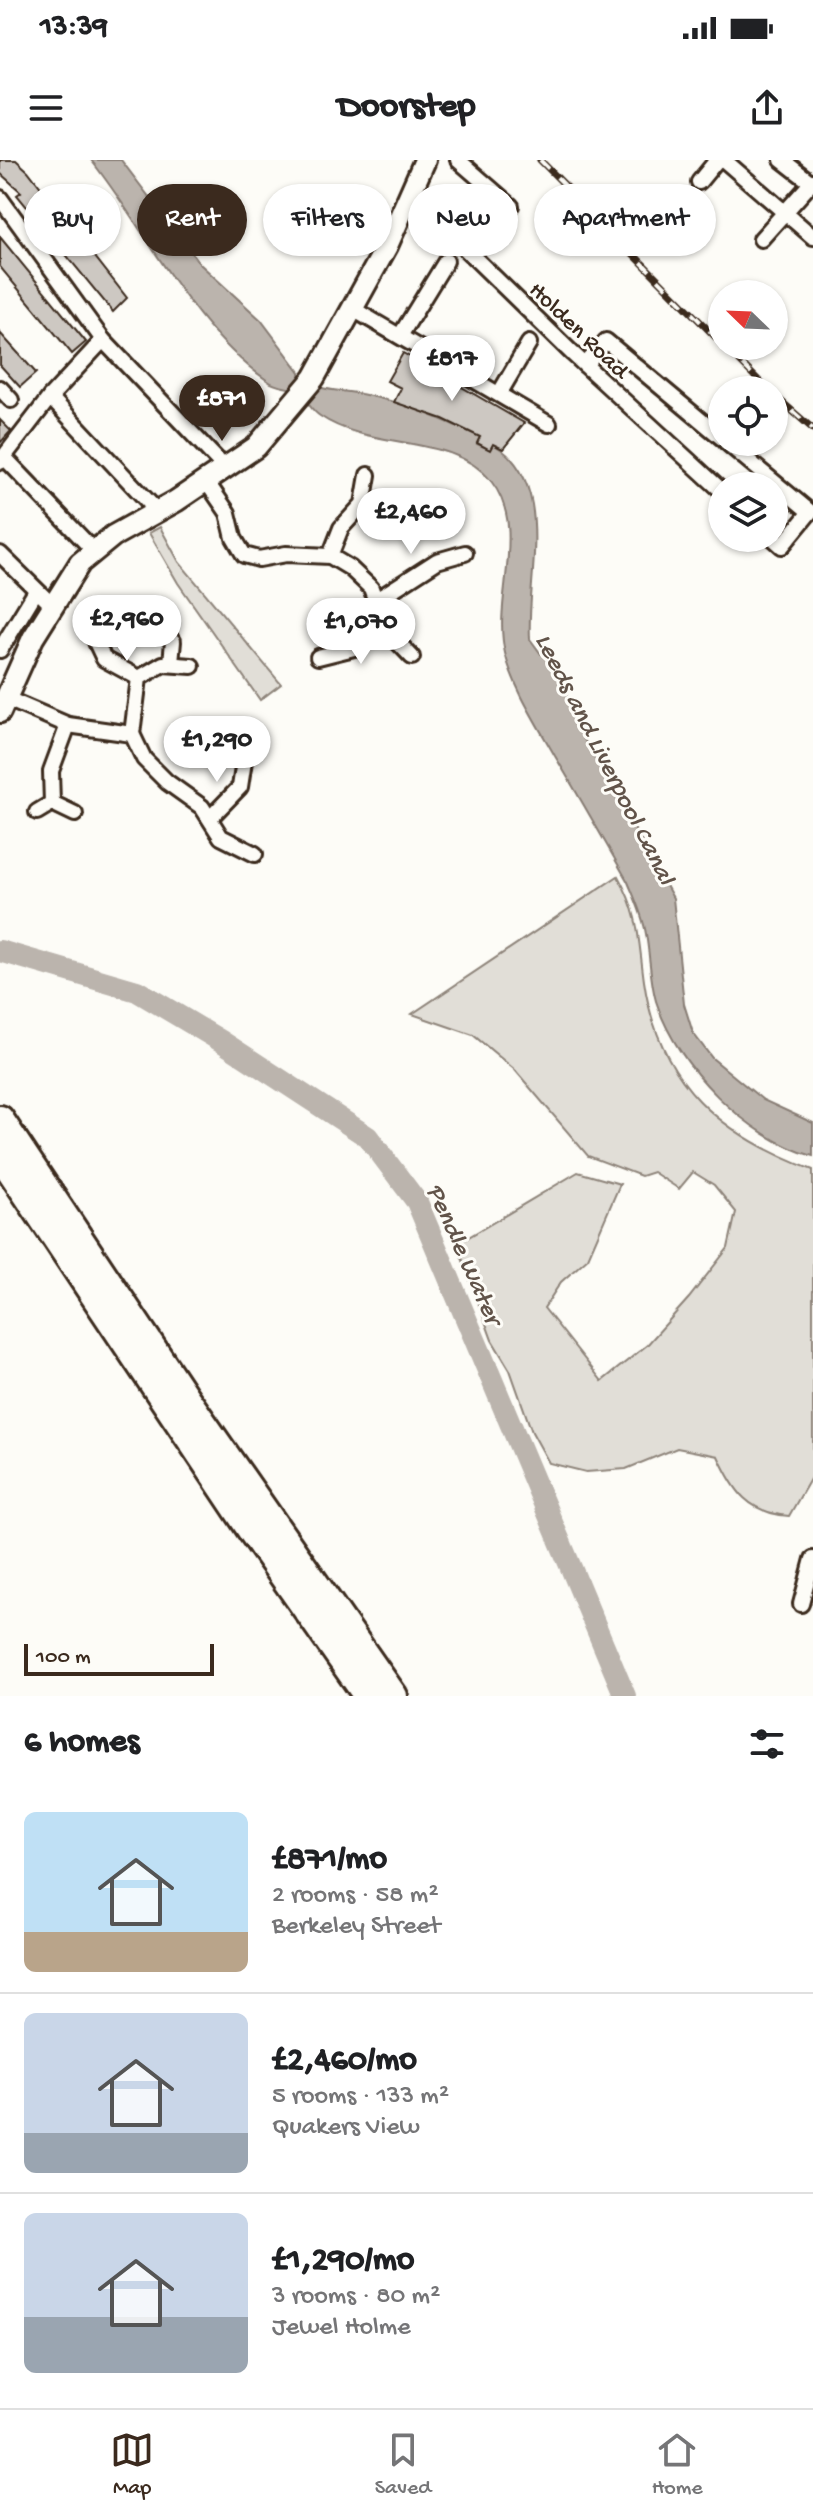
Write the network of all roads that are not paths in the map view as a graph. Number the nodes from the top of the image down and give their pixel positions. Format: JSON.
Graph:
{"nodes":[{"id":1,"x":425,"y":160,"type":"edge"},
{"id":2,"x":458,"y":160,"type":"edge"},
{"id":3,"x":717,"y":160,"type":"edge"},
{"id":4,"x":724,"y":160,"type":"edge"},
{"id":5,"x":782,"y":160,"type":"edge"},
{"id":6,"x":699,"y":182,"type":"dead end"},
{"id":7,"x":812,"y":183,"type":"edge"},
{"id":8,"x":416,"y":184,"type":"edge"},
{"id":9,"x":486,"y":184,"type":"edge"},
{"id":10,"x":0,"y":198,"type":"edge"},
{"id":11,"x":408,"y":202,"type":"edge"},
{"id":12,"x":785,"y":213,"type":"junction"},
{"id":13,"x":813,"y":237,"type":"edge"},
{"id":14,"x":761,"y":239,"type":"dead end"},
{"id":15,"x":473,"y":256,"type":"edge"},
{"id":16,"x":446,"y":261,"type":"dead end"},
{"id":17,"x":353,"y":309,"type":"junction"},
{"id":18,"x":400,"y":336,"type":"junction"},
{"id":19,"x":103,"y":340,"type":"junction"},
{"id":20,"x":529,"y":343,"type":"dead end"},
{"id":21,"x":585,"y":365,"type":"junction"},
{"id":22,"x":0,"y":388,"type":"edge"},
{"id":23,"x":499,"y":394,"type":"junction"},
{"id":24,"x":50,"y":397,"type":"junction"},
{"id":25,"x":11,"y":400,"type":"dead end"},
{"id":26,"x":549,"y":424,"type":"dead end"},
{"id":27,"x":708,"y":427,"type":"edge"},
{"id":28,"x":743,"y":456,"type":"edge"},
{"id":29,"x":2,"y":459,"type":"edge"},
{"id":30,"x":225,"y":468,"type":"junction"},
{"id":31,"x":762,"y":472,"type":"edge"},
{"id":32,"x":368,"y":475,"type":"dead end"},
{"id":33,"x":708,"y":478,"type":"edge"},
{"id":34,"x":206,"y":481,"type":"junction"},
{"id":35,"x":788,"y":494,"type":"edge"},
{"id":36,"x":158,"y":512,"type":"junction"},
{"id":37,"x":788,"y":533,"type":"edge"},
{"id":38,"x":93,"y":550,"type":"junction"},
{"id":39,"x":465,"y":553,"type":"dead end"},
{"id":40,"x":0,"y":554,"type":"edge"},
{"id":41,"x":330,"y":556,"type":"junction"},
{"id":42,"x":36,"y":591,"type":"junction"},
{"id":43,"x":375,"y":601,"type":"junction"},
{"id":44,"x":53,"y":606,"type":"junction"},
{"id":45,"x":386,"y":630,"type":"junction"},
{"id":46,"x":173,"y":641,"type":"dead end"},
{"id":47,"x":96,"y":642,"type":"dead end"},
{"id":48,"x":0,"y":650,"type":"edge"},
{"id":49,"x":318,"y":657,"type":"dead end"},
{"id":50,"x":412,"y":657,"type":"dead end"},
{"id":51,"x":171,"y":663,"type":"junction"},
{"id":52,"x":192,"y":666,"type":"dead end"},
{"id":53,"x":139,"y":678,"type":"junction"},
{"id":54,"x":2,"y":705,"type":"edge"},
{"id":55,"x":68,"y":725,"type":"junction"},
{"id":56,"x":132,"y":734,"type":"junction"},
{"id":57,"x":244,"y":761,"type":"dead end"},
{"id":58,"x":52,"y":803,"type":"junction"},
{"id":59,"x":37,"y":812,"type":"dead end"},
{"id":60,"x":75,"y":814,"type":"dead end"},
{"id":61,"x":211,"y":817,"type":"junction"},
{"id":62,"x":255,"y":854,"type":"dead end"},
{"id":63,"x":0,"y":1119,"type":"edge"},
{"id":64,"x":0,"y":1155,"type":"edge"},
{"id":65,"x":813,"y":1559,"type":"edge"},
{"id":66,"x":801,"y":1604,"type":"dead end"},
{"id":67,"x":367,"y":1696,"type":"edge"},
{"id":68,"x":394,"y":1696,"type":"edge"}],
"edges":[{"from":1,"to":8,"type":"main road"},
{"from":2,"to":9,"type":"street"},
{"from":3,"to":6,"type":"street"},
{"from":4,"to":12,"type":"street"},
{"from":5,"to":7,"type":"street"},
{"from":7,"to":12,"type":"street"},
{"from":10,"to":19,"type":"street"},
{"from":11,"to":17,"type":"main road"},
{"from":12,"to":13,"type":"street"},
{"from":12,"to":14,"type":"street"},
{"from":15,"to":21,"type":"street","name":"Holden Road"},
{"from":16,"to":18,"type":"street"},
{"from":17,"to":18,"type":"street"},
{"from":17,"to":30,"type":"main road"},
{"from":18,"to":23,"type":"street"},
{"from":19,"to":24,"type":"street"},
{"from":19,"to":30,"type":"street"},
{"from":20,"to":23,"type":"street"},
{"from":21,"to":27,"type":"street"},
{"from":21,"to":33,"type":"street","name":"Holden Road"},
{"from":22,"to":25,"type":"street"},
{"from":23,"to":26,"type":"street"},
{"from":24,"to":29,"type":"street"},
{"from":24,"to":36,"type":"street"},
{"from":28,"to":31,"type":"street"},
{"from":29,"to":38,"type":"street"},
{"from":30,"to":34,"type":"main road"},
{"from":32,"to":41,"type":"street"},
{"from":34,"to":36,"type":"main road"},
{"from":34,"to":41,"type":"street"},
{"from":35,"to":37,"type":"street"},
{"from":36,"to":38,"type":"main road"},
{"from":38,"to":44,"type":"main road"},
{"from":39,"to":43,"type":"street"},
{"from":40,"to":42,"type":"street"},
{"from":41,"to":43,"type":"street"},
{"from":42,"to":44,"type":"street"},
{"from":42,"to":48,"type":"street"},
{"from":43,"to":45,"type":"street"},
{"from":44,"to":54,"type":"main road"},
{"from":45,"to":49,"type":"street"},
{"from":45,"to":50,"type":"street"},
{"from":46,"to":51,"type":"street"},
{"from":47,"to":53,"type":"street"},
{"from":51,"to":52,"type":"street"},
{"from":51,"to":53,"type":"street"},
{"from":53,"to":56,"type":"street"},
{"from":54,"to":55,"type":"street"},
{"from":55,"to":56,"type":"street"},
{"from":55,"to":58,"type":"street"},
{"from":56,"to":61,"type":"street"},
{"from":57,"to":61,"type":"street"},
{"from":58,"to":59,"type":"street"},
{"from":58,"to":60,"type":"street"},
{"from":61,"to":62,"type":"street"},
{"from":63,"to":68,"type":"highway"},
{"from":64,"to":67,"type":"highway"},
{"from":65,"to":66,"type":"street"}]}
